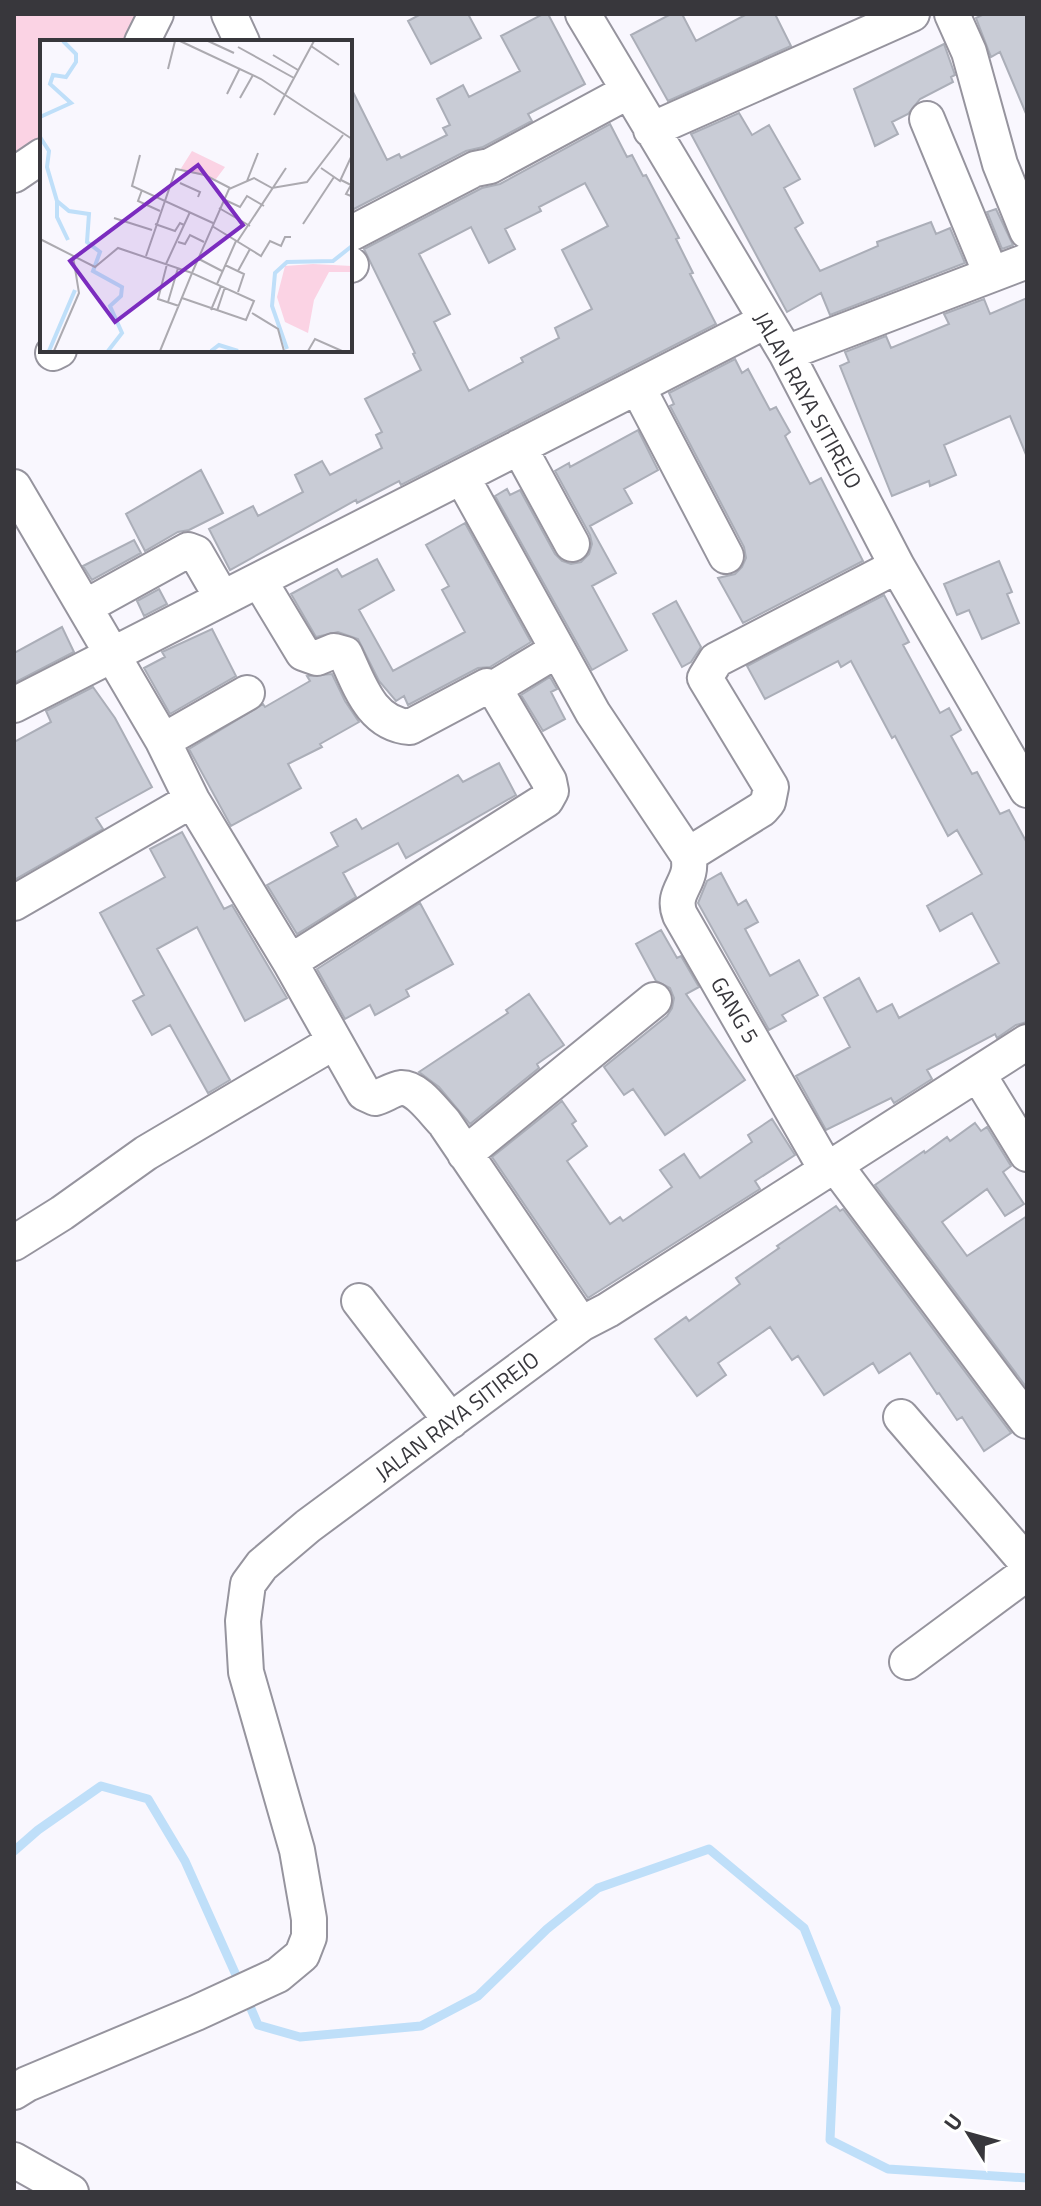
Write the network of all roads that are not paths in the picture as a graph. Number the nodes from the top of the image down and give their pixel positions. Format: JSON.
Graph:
{"nodes":[{"id":1,"x":156,"y":14,"type":"edge"},
{"id":2,"x":229,"y":14,"type":"edge"},
{"id":3,"x":583,"y":14,"type":"edge"},
{"id":4,"x":912,"y":14,"type":"edge"},
{"id":5,"x":952,"y":14,"type":"edge"},
{"id":6,"x":143,"y":40,"type":"edge"},
{"id":7,"x":241,"y":40,"type":"edge"},
{"id":8,"x":629,"y":91,"type":"junction"},
{"id":9,"x":927,"y":119,"type":"dead end"},
{"id":10,"x":651,"y":130,"type":"junction"},
{"id":11,"x":40,"y":157,"type":"edge"},
{"id":12,"x":14,"y":175,"type":"edge"},
{"id":13,"x":352,"y":233,"type":"edge"},
{"id":14,"x":1027,"y":255,"type":"edge"},
{"id":15,"x":991,"y":274,"type":"junction"},
{"id":16,"x":766,"y":321,"type":"junction"},
{"id":17,"x":786,"y":353,"type":"junction"},
{"id":18,"x":638,"y":388,"type":"junction"},
{"id":19,"x":519,"y":447,"type":"junction"},
{"id":20,"x":462,"y":477,"type":"junction"},
{"id":21,"x":14,"y":487,"type":"edge"},
{"id":22,"x":572,"y":544,"type":"dead end"},
{"id":23,"x":726,"y":556,"type":"dead end"},
{"id":24,"x":897,"y":566,"type":"junction"},
{"id":25,"x":259,"y":580,"type":"junction"},
{"id":26,"x":222,"y":598,"type":"junction"},
{"id":27,"x":85,"y":607,"type":"junction"},
{"id":28,"x":557,"y":650,"type":"junction"},
{"id":29,"x":110,"y":654,"type":"junction"},
{"id":30,"x":494,"y":688,"type":"junction"},
{"id":31,"x":247,"y":693,"type":"dead end"},
{"id":32,"x":14,"y":705,"type":"edge"},
{"id":33,"x":163,"y":741,"type":"junction"},
{"id":34,"x":1026,"y":786,"type":"edge"},
{"id":35,"x":192,"y":800,"type":"junction"},
{"id":36,"x":685,"y":851,"type":"junction"},
{"id":37,"x":14,"y":903,"type":"edge"},
{"id":38,"x":290,"y":962,"type":"junction"},
{"id":39,"x":654,"y":1000,"type":"dead end"},
{"id":40,"x":334,"y":1042,"type":"junction"},
{"id":41,"x":1027,"y":1042,"type":"edge"},
{"id":42,"x":978,"y":1074,"type":"junction"},
{"id":43,"x":465,"y":1154,"type":"junction"},
{"id":44,"x":1027,"y":1154,"type":"edge"},
{"id":45,"x":830,"y":1167,"type":"junction"},
{"id":46,"x":14,"y":1243,"type":"edge"},
{"id":47,"x":359,"y":1301,"type":"dead end"},
{"id":48,"x":581,"y":1324,"type":"junction"},
{"id":49,"x":901,"y":1417,"type":"dead end"},
{"id":50,"x":451,"y":1421,"type":"junction"},
{"id":51,"x":1027,"y":1421,"type":"edge"},
{"id":52,"x":1027,"y":1563,"type":"edge"},
{"id":53,"x":1027,"y":1573,"type":"edge"},
{"id":54,"x":907,"y":1662,"type":"dead end"},
{"id":55,"x":14,"y":2092,"type":"edge"},
{"id":56,"x":14,"y":2160,"type":"edge"},
{"id":57,"x":71,"y":2192,"type":"edge"}],
"edges":[{"from":1,"to":6,"type":"street"},
{"from":2,"to":7,"type":"street"},
{"from":3,"to":8,"type":"street","name":"JALAN RAYA SITIREJO"},
{"from":4,"to":10,"type":"street"},
{"from":5,"to":14,"type":"street"},
{"from":8,"to":10,"type":"street","name":"JALAN RAYA SITIREJO"},
{"from":8,"to":13,"type":"street"},
{"from":9,"to":15,"type":"street"},
{"from":10,"to":16,"type":"street","name":"JALAN RAYA SITIREJO"},
{"from":11,"to":12,"type":"street"},
{"from":14,"to":15,"type":"street"},
{"from":15,"to":17,"type":"street"},
{"from":16,"to":17,"type":"street","name":"JALAN RAYA SITIREJO"},
{"from":16,"to":18,"type":"street"},
{"from":17,"to":24,"type":"street","name":"JALAN RAYA SITIREJO"},
{"from":18,"to":19,"type":"street"},
{"from":18,"to":23,"type":"street"},
{"from":19,"to":20,"type":"street"},
{"from":19,"to":22,"type":"street"},
{"from":20,"to":25,"type":"street"},
{"from":20,"to":28,"type":"street"},
{"from":21,"to":27,"type":"street"},
{"from":24,"to":34,"type":"street","name":"JALAN RAYA SITIREJO"},
{"from":24,"to":36,"type":"street"},
{"from":25,"to":26,"type":"street"},
{"from":25,"to":30,"type":"street"},
{"from":26,"to":27,"type":"street"},
{"from":26,"to":29,"type":"street"},
{"from":27,"to":29,"type":"street"},
{"from":28,"to":30,"type":"street"},
{"from":28,"to":36,"type":"street"},
{"from":29,"to":32,"type":"street"},
{"from":29,"to":33,"type":"street"},
{"from":30,"to":38,"type":"street"},
{"from":31,"to":33,"type":"street"},
{"from":33,"to":35,"type":"street"},
{"from":35,"to":37,"type":"street"},
{"from":35,"to":38,"type":"street"},
{"from":36,"to":45,"type":"street","name":"GANG 5"},
{"from":38,"to":40,"type":"street"},
{"from":39,"to":43,"type":"street"},
{"from":40,"to":43,"type":"street"},
{"from":40,"to":46,"type":"street"},
{"from":41,"to":42,"type":"street","name":"JALAN RAYA SITIREJO"},
{"from":42,"to":44,"type":"street"},
{"from":42,"to":45,"type":"street","name":"JALAN RAYA SITIREJO"},
{"from":43,"to":48,"type":"street"},
{"from":45,"to":48,"type":"street","name":"JALAN RAYA SITIREJO"},
{"from":45,"to":51,"type":"street","name":"GANG 5"},
{"from":47,"to":50,"type":"street"},
{"from":48,"to":50,"type":"street","name":"JALAN RAYA SITIREJO"},
{"from":49,"to":52,"type":"street"},
{"from":50,"to":55,"type":"street","name":"JALAN RAYA SITIREJO"},
{"from":53,"to":54,"type":"street"},
{"from":56,"to":57,"type":"street"}]}
